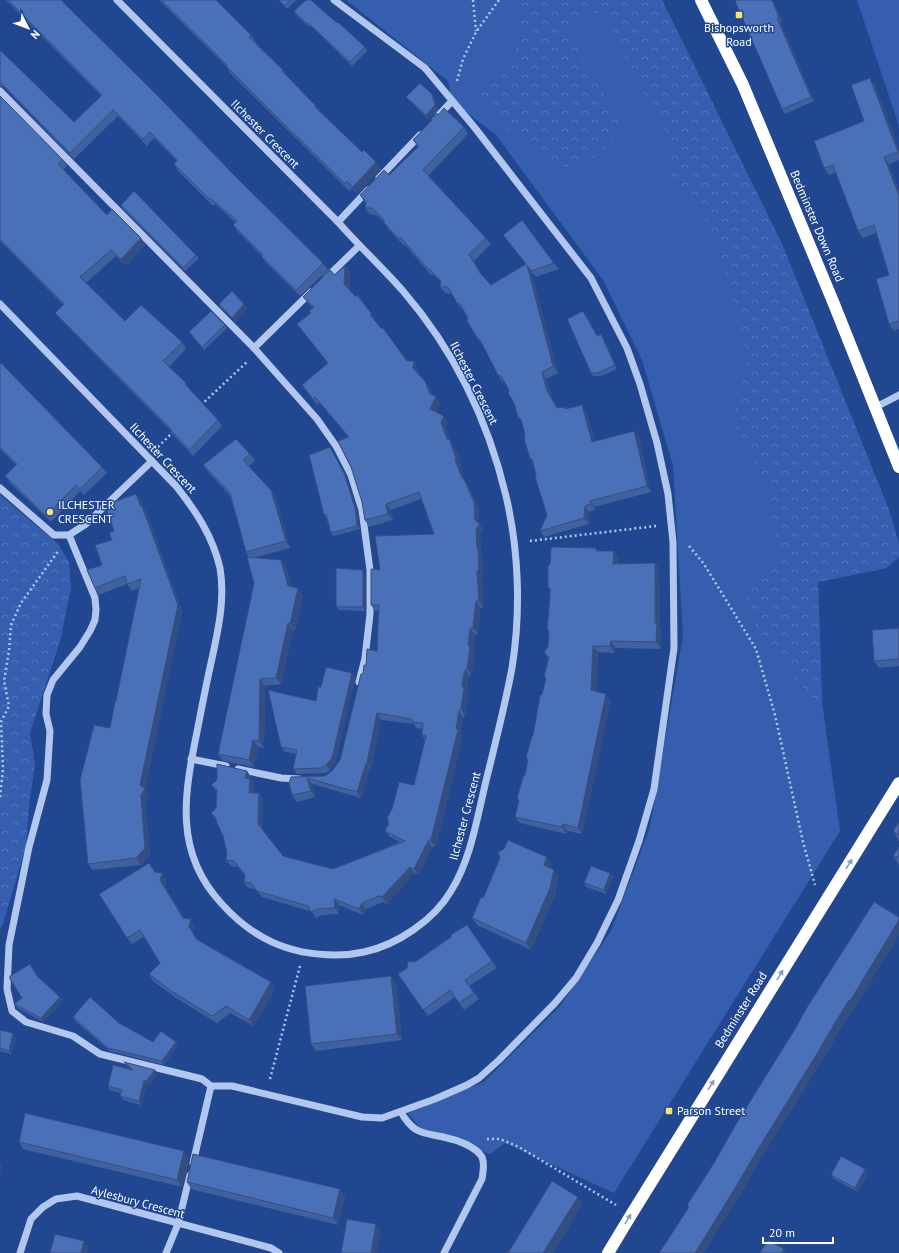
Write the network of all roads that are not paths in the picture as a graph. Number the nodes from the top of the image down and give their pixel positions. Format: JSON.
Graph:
{"nodes":[{"id":1,"x":117,"y":0,"type":"edge"},
{"id":2,"x":334,"y":0,"type":"edge"},
{"id":3,"x":701,"y":0,"type":"edge"},
{"id":4,"x":0,"y":91,"type":"edge"},
{"id":5,"x":452,"y":101,"type":"junction"},
{"id":6,"x":430,"y":124,"type":"edge"},
{"id":7,"x":425,"y":130,"type":"edge"},
{"id":8,"x":338,"y":222,"type":"junction"},
{"id":9,"x":359,"y":246,"type":"junction"},
{"id":10,"x":0,"y":304,"type":"edge"},
{"id":11,"x":256,"y":350,"type":"junction"},
{"id":12,"x":899,"y":395,"type":"edge"},
{"id":13,"x":874,"y":408,"type":"junction"},
{"id":14,"x":152,"y":461,"type":"junction"},
{"id":15,"x":899,"y":467,"type":"edge"},
{"id":16,"x":0,"y":488,"type":"edge"},
{"id":17,"x":70,"y":535,"type":"junction"},
{"id":18,"x":358,"y":688,"type":"edge"},
{"id":19,"x":191,"y":759,"type":"junction"},
{"id":20,"x":306,"y":779,"type":"edge"},
{"id":21,"x":899,"y":783,"type":"edge"},
{"id":22,"x":212,"y":1086,"type":"junction"},
{"id":23,"x":401,"y":1112,"type":"junction"},
{"id":24,"x":178,"y":1224,"type":"junction"},
{"id":25,"x":20,"y":1253,"type":"edge"},
{"id":26,"x":166,"y":1253,"type":"edge"},
{"id":27,"x":279,"y":1253,"type":"edge"},
{"id":28,"x":444,"y":1253,"type":"edge"},
{"id":29,"x":608,"y":1253,"type":"edge"}],
"edges":[{"from":1,"to":8,"type":"street","name":"Ilchester Crescent"},
{"from":2,"to":5,"type":"street"},
{"from":3,"to":13,"type":"highway","name":"Bedminster Down Road"},
{"from":4,"to":11,"type":"street"},
{"from":5,"to":6,"type":"street"},
{"from":5,"to":23,"type":"street"},
{"from":7,"to":8,"type":"street"},
{"from":8,"to":9,"type":"street","name":"Ilchester Crescent"},
{"from":9,"to":11,"type":"street"},
{"from":9,"to":19,"type":"street","name":"Ilchester Crescent"},
{"from":10,"to":14,"type":"street","name":"Ilchester Crescent"},
{"from":11,"to":18,"type":"street"},
{"from":12,"to":13,"type":"street"},
{"from":13,"to":15,"type":"highway","name":"Bedminster Down Road"},
{"from":14,"to":17,"type":"street"},
{"from":14,"to":19,"type":"street","name":"Ilchester Crescent"},
{"from":16,"to":17,"type":"street"},
{"from":17,"to":22,"type":"street"},
{"from":19,"to":20,"type":"street"},
{"from":29,"to":21,"type":"highway","name":"Bedminster Road","one_way":true},
{"from":22,"to":23,"type":"street"},
{"from":22,"to":24,"type":"street"},
{"from":23,"to":28,"type":"street"},
{"from":24,"to":25,"type":"street","name":"Aylesbury Crescent"},
{"from":24,"to":26,"type":"street"},
{"from":24,"to":27,"type":"street","name":"Aylesbury Crescent"}]}
